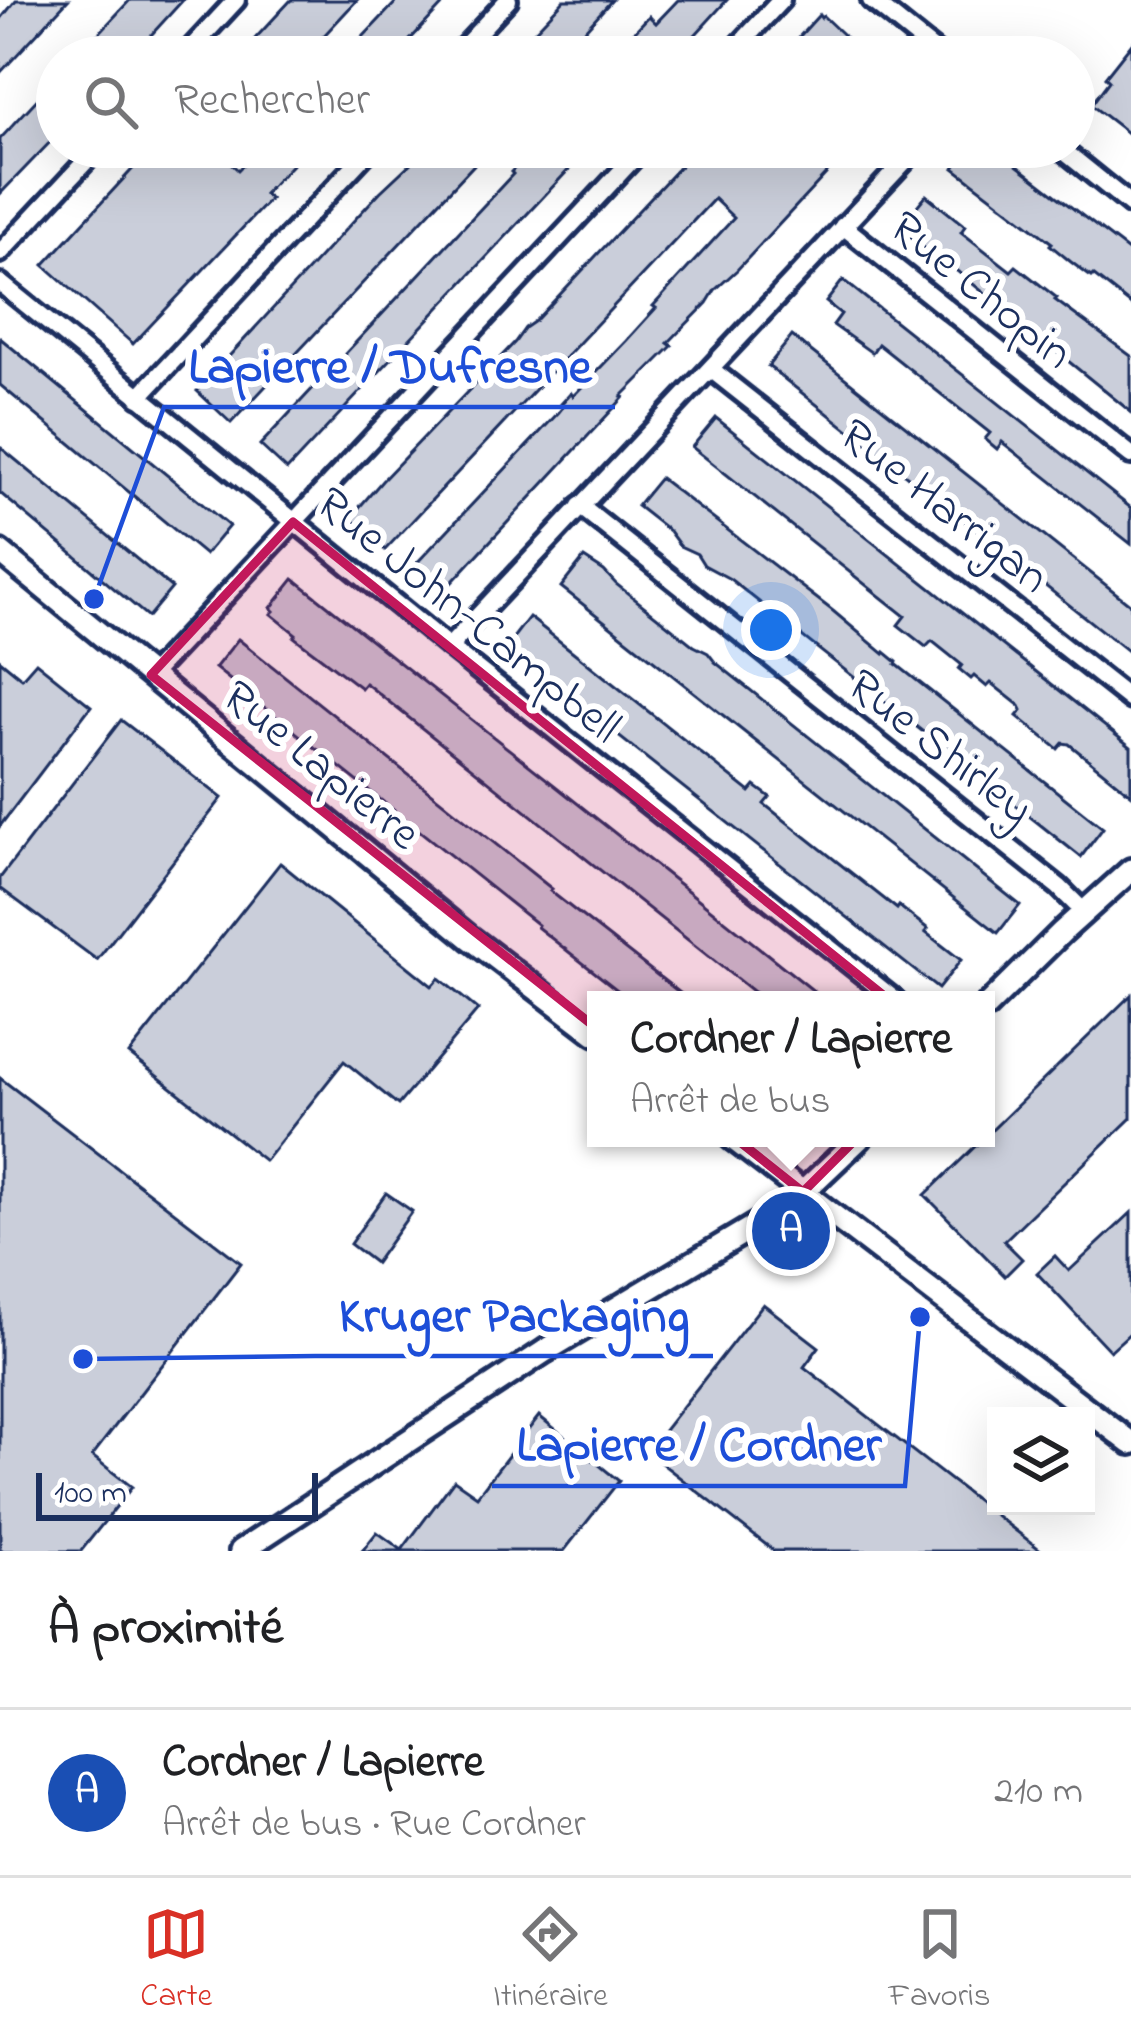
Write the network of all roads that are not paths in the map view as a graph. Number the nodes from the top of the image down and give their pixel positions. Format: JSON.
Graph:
{"nodes":[{"id":1,"x":236,"y":0,"type":"edge"},
{"id":2,"x":508,"y":0,"type":"edge"},
{"id":3,"x":781,"y":0,"type":"edge"},
{"id":4,"x":871,"y":0,"type":"edge"},
{"id":5,"x":203,"y":36,"type":"edge"},
{"id":6,"x":475,"y":36,"type":"edge"},
{"id":7,"x":748,"y":36,"type":"edge"},
{"id":8,"x":916,"y":36,"type":"edge"},
{"id":9,"x":80,"y":168,"type":"edge"},
{"id":10,"x":353,"y":168,"type":"edge"},
{"id":11,"x":624,"y":168,"type":"edge"},
{"id":12,"x":898,"y":168,"type":"edge"},
{"id":13,"x":1085,"y":168,"type":"edge"},
{"id":14,"x":1131,"y":205,"type":"edge"},
{"id":15,"x":843,"y":226,"type":"junction"},
{"id":16,"x":0,"y":254,"type":"edge"},
{"id":17,"x":0,"y":283,"type":"edge"},
{"id":18,"x":712,"y":370,"type":"junction"},
{"id":19,"x":140,"y":397,"type":"junction"},
{"id":20,"x":1131,"y":455,"type":"edge"},
{"id":21,"x":580,"y":506,"type":"junction"},
{"id":22,"x":293,"y":522,"type":"junction"},
{"id":23,"x":0,"y":552,"type":"edge"},
{"id":24,"x":448,"y":647,"type":"junction"},
{"id":25,"x":151,"y":676,"type":"junction"},
{"id":26,"x":1131,"y":700,"type":"edge"},
{"id":27,"x":1131,"y":870,"type":"edge"},
{"id":28,"x":1084,"y":912,"type":"junction"},
{"id":29,"x":884,"y":991,"type":"edge"},
{"id":30,"x":995,"y":998,"type":"edge"},
{"id":31,"x":587,"y":1027,"type":"edge"},
{"id":32,"x":745,"y":1147,"type":"edge"},
{"id":33,"x":850,"y":1147,"type":"edge"},
{"id":34,"x":803,"y":1192,"type":"junction"},
{"id":35,"x":1131,"y":1443,"type":"edge"},
{"id":36,"x":241,"y":1551,"type":"edge"}],
"edges":[{"from":1,"to":5,"type":"street"},
{"from":2,"to":6,"type":"street"},
{"from":3,"to":7,"type":"street"},
{"from":4,"to":8,"type":"street"},
{"from":9,"to":16,"type":"street"},
{"from":10,"to":19,"type":"street"},
{"from":11,"to":22,"type":"street"},
{"from":12,"to":15,"type":"street"},
{"from":13,"to":14,"type":"street"},
{"from":15,"to":18,"type":"street"},
{"from":15,"to":20,"type":"street","name":"Rue Chopin"},
{"from":17,"to":19,"type":"street","name":"Rue John-Campbell"},
{"from":18,"to":21,"type":"street"},
{"from":18,"to":26,"type":"street","name":"Rue Harrigan"},
{"from":19,"to":22,"type":"street","name":"Rue John-Campbell"},
{"from":21,"to":24,"type":"street"},
{"from":21,"to":28,"type":"street","name":"Rue Shirley"},
{"from":22,"to":24,"type":"street","name":"Rue John-Campbell"},
{"from":22,"to":25,"type":"street"},
{"from":23,"to":25,"type":"street","name":"Rue Lapierre"},
{"from":24,"to":29,"type":"street","name":"Rue John-Campbell"},
{"from":25,"to":31,"type":"street","name":"Rue Lapierre"},
{"from":27,"to":28,"type":"street"},
{"from":28,"to":30,"type":"street"},
{"from":32,"to":34,"type":"street"},
{"from":33,"to":34,"type":"street"},
{"from":34,"to":35,"type":"street"},
{"from":34,"to":36,"type":"street"}]}
